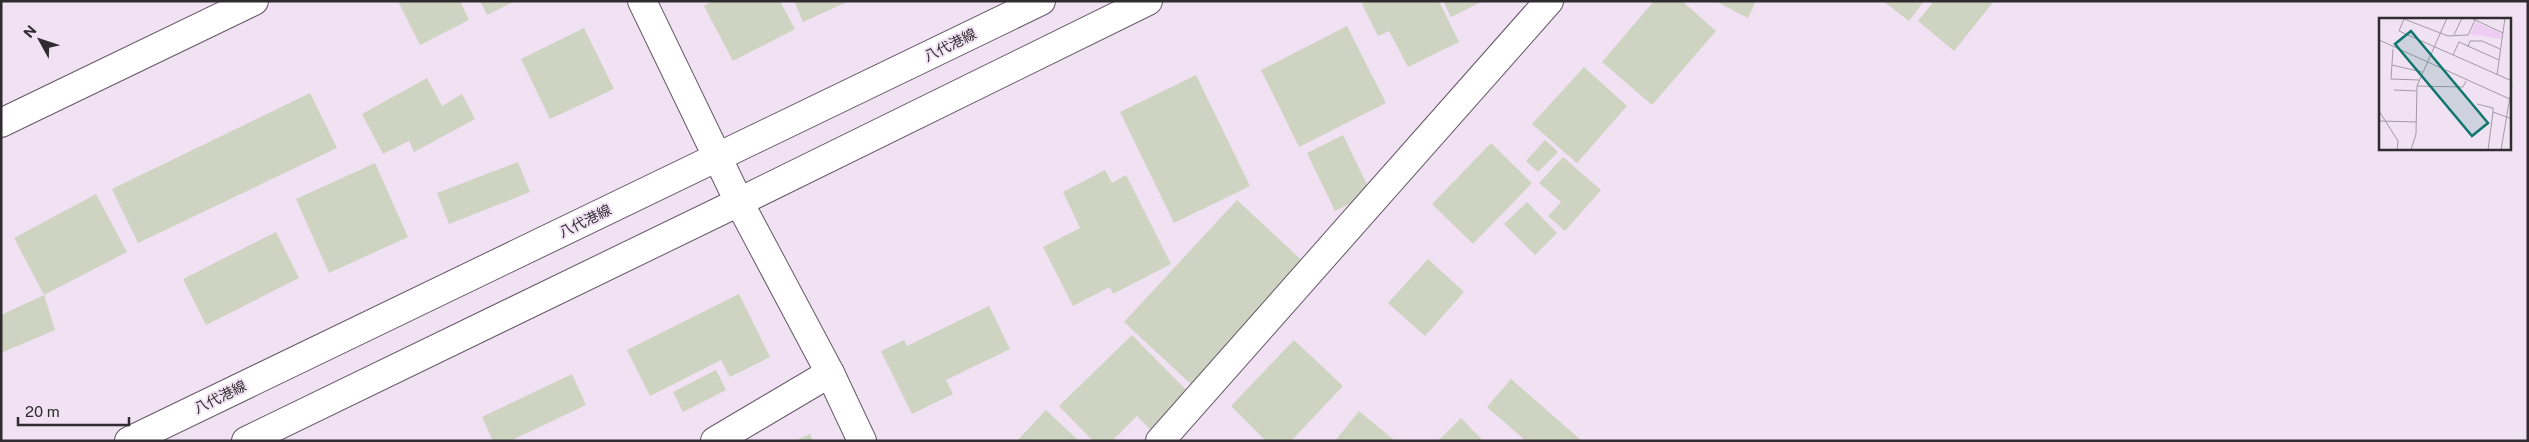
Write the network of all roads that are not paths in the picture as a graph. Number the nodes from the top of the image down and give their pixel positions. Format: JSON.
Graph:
{"nodes":[{"id":1,"x":254,"y":1,"type":"edge"},
{"id":2,"x":642,"y":1,"type":"edge"},
{"id":3,"x":1041,"y":1,"type":"edge"},
{"id":4,"x":1148,"y":1,"type":"edge"},
{"id":5,"x":1549,"y":1,"type":"edge"},
{"id":6,"x":1,"y":123,"type":"edge"},
{"id":7,"x":718,"y":157,"type":"junction"},
{"id":8,"x":739,"y":202,"type":"junction"},
{"id":9,"x":830,"y":374,"type":"junction"},
{"id":10,"x":129,"y":441,"type":"edge"},
{"id":11,"x":246,"y":441,"type":"edge"},
{"id":12,"x":715,"y":441,"type":"edge"},
{"id":13,"x":862,"y":441,"type":"edge"},
{"id":14,"x":1160,"y":441,"type":"edge"}],
"edges":[{"from":1,"to":6,"type":"main road"},
{"from":2,"to":7,"type":"main road"},
{"from":3,"to":7,"type":"main road","name":"八代港線"},
{"from":4,"to":8,"type":"main road"},
{"from":5,"to":14,"type":"main road"},
{"from":7,"to":8,"type":"main road"},
{"from":7,"to":10,"type":"main road","name":"八代港線"},
{"from":8,"to":9,"type":"main road"},
{"from":8,"to":11,"type":"main road"},
{"from":9,"to":12,"type":"main road"},
{"from":9,"to":13,"type":"main road"}]}
